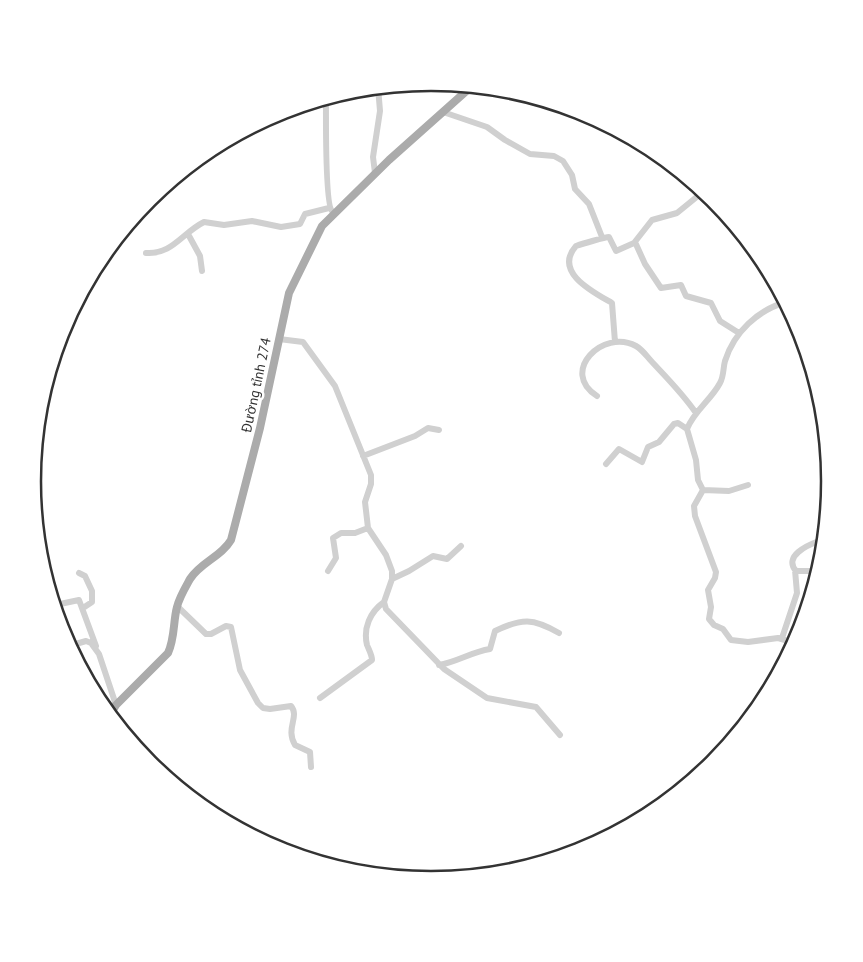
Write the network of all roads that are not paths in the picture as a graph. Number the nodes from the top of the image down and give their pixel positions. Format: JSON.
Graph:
{"nodes":[{"id":1,"x":465,"y":93,"type":"edge"},
{"id":2,"x":379,"y":94,"type":"edge"},
{"id":3,"x":326,"y":105,"type":"edge"},
{"id":4,"x":443,"y":112,"type":"junction"},
{"id":5,"x":375,"y":173,"type":"junction"},
{"id":6,"x":698,"y":196,"type":"edge"},
{"id":7,"x":331,"y":210,"type":"junction"},
{"id":8,"x":188,"y":234,"type":"junction"},
{"id":9,"x":602,"y":237,"type":"junction"},
{"id":10,"x":635,"y":242,"type":"junction"},
{"id":11,"x":146,"y":253,"type":"dead end"},
{"id":12,"x":202,"y":271,"type":"dead end"},
{"id":13,"x":780,"y":304,"type":"edge"},
{"id":14,"x":739,"y":333,"type":"junction"},
{"id":15,"x":279,"y":339,"type":"junction"},
{"id":16,"x":615,"y":342,"type":"junction"},
{"id":17,"x":597,"y":396,"type":"dead end"},
{"id":18,"x":696,"y":412,"type":"junction"},
{"id":19,"x":687,"y":429,"type":"junction"},
{"id":20,"x":439,"y":430,"type":"dead end"},
{"id":21,"x":363,"y":456,"type":"junction"},
{"id":22,"x":606,"y":464,"type":"dead end"},
{"id":23,"x":748,"y":485,"type":"dead end"},
{"id":24,"x":703,"y":490,"type":"junction"},
{"id":25,"x":368,"y":528,"type":"junction"},
{"id":26,"x":816,"y":543,"type":"edge"},
{"id":27,"x":461,"y":546,"type":"dead end"},
{"id":28,"x":794,"y":570,"type":"junction"},
{"id":29,"x":811,"y":571,"type":"edge"},
{"id":30,"x":328,"y":572,"type":"dead end"},
{"id":31,"x":79,"y":573,"type":"dead end"},
{"id":32,"x":392,"y":579,"type":"junction"},
{"id":33,"x":384,"y":602,"type":"junction"},
{"id":34,"x":61,"y":604,"type":"edge"},
{"id":35,"x":177,"y":606,"type":"junction"},
{"id":36,"x":82,"y":608,"type":"junction"},
{"id":37,"x":559,"y":633,"type":"dead end"},
{"id":38,"x":782,"y":638,"type":"junction"},
{"id":39,"x":787,"y":643,"type":"edge"},
{"id":40,"x":77,"y":644,"type":"edge"},
{"id":41,"x":99,"y":654,"type":"junction"},
{"id":42,"x":439,"y":665,"type":"junction"},
{"id":43,"x":320,"y":698,"type":"dead end"},
{"id":44,"x":116,"y":705,"type":"junction"},
{"id":45,"x":114,"y":708,"type":"edge"},
{"id":46,"x":560,"y":735,"type":"dead end"},
{"id":47,"x":311,"y":767,"type":"dead end"}],
"edges":[{"from":1,"to":4,"type":"main road","name":"Đường tỉnh 274"},
{"from":2,"to":5,"type":"street"},
{"from":3,"to":7,"type":"street"},
{"from":4,"to":5,"type":"main road","name":"Đường tỉnh 274"},
{"from":4,"to":9,"type":"street"},
{"from":5,"to":7,"type":"main road","name":"Đường tỉnh 274"},
{"from":6,"to":10,"type":"street"},
{"from":7,"to":8,"type":"street"},
{"from":7,"to":15,"type":"main road","name":"Đường tỉnh 274"},
{"from":8,"to":11,"type":"street"},
{"from":8,"to":12,"type":"street"},
{"from":9,"to":10,"type":"street"},
{"from":9,"to":16,"type":"street"},
{"from":10,"to":14,"type":"street"},
{"from":13,"to":14,"type":"street"},
{"from":14,"to":18,"type":"street"},
{"from":15,"to":21,"type":"street"},
{"from":15,"to":35,"type":"main road","name":"Đường tỉnh 274"},
{"from":16,"to":17,"type":"street"},
{"from":16,"to":18,"type":"street"},
{"from":18,"to":19,"type":"street"},
{"from":19,"to":22,"type":"street"},
{"from":19,"to":24,"type":"street"},
{"from":20,"to":21,"type":"street"},
{"from":21,"to":25,"type":"street"},
{"from":23,"to":24,"type":"street"},
{"from":24,"to":38,"type":"street"},
{"from":25,"to":30,"type":"street"},
{"from":25,"to":32,"type":"street"},
{"from":26,"to":28,"type":"street"},
{"from":27,"to":32,"type":"street"},
{"from":28,"to":29,"type":"street"},
{"from":28,"to":38,"type":"street"},
{"from":31,"to":36,"type":"street"},
{"from":32,"to":33,"type":"street"},
{"from":33,"to":42,"type":"street"},
{"from":33,"to":43,"type":"street"},
{"from":34,"to":36,"type":"street"},
{"from":35,"to":44,"type":"main road","name":"Đường tỉnh 274"},
{"from":35,"to":47,"type":"street"},
{"from":36,"to":41,"type":"street"},
{"from":37,"to":42,"type":"street"},
{"from":38,"to":39,"type":"street"},
{"from":40,"to":41,"type":"street"},
{"from":41,"to":44,"type":"street"},
{"from":42,"to":46,"type":"street"},
{"from":44,"to":45,"type":"main road","name":"Đường tỉnh 274"}]}
